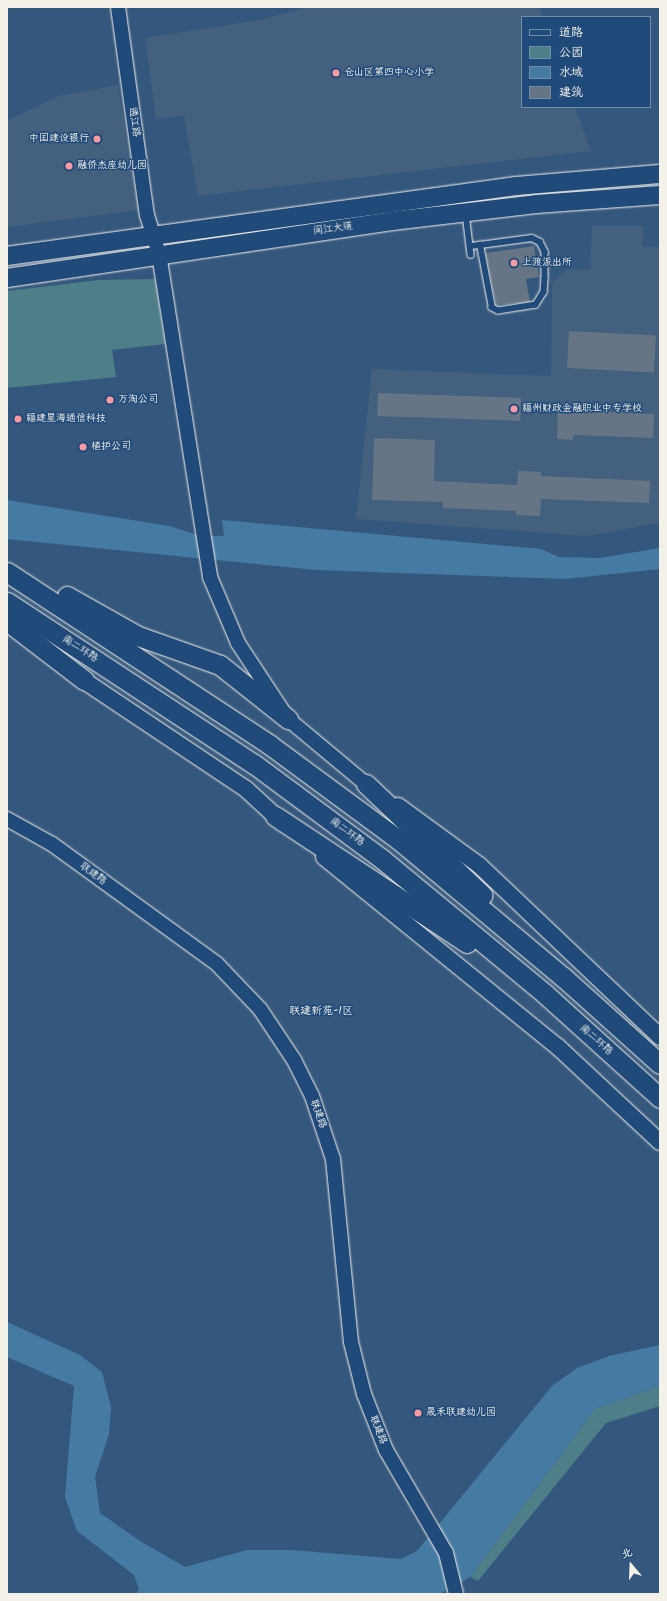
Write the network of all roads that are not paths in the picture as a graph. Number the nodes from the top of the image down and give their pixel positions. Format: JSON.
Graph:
{"nodes":[{"id":1,"x":118,"y":7,"type":"edge"},
{"id":2,"x":660,"y":174,"type":"edge"},
{"id":3,"x":660,"y":195,"type":"edge"},
{"id":4,"x":466,"y":212,"type":"junction"},
{"id":5,"x":152,"y":236,"type":"junction"},
{"id":6,"x":480,"y":245,"type":"junction"},
{"id":7,"x":470,"y":246,"type":"junction"},
{"id":8,"x":159,"y":254,"type":"junction"},
{"id":9,"x":471,"y":255,"type":"dead end"},
{"id":10,"x":7,"y":256,"type":"edge"},
{"id":11,"x":7,"y":278,"type":"edge"},
{"id":12,"x":7,"y":563,"type":"edge"},
{"id":13,"x":7,"y":572,"type":"edge"},
{"id":14,"x":7,"y":602,"type":"edge"},
{"id":15,"x":7,"y":621,"type":"edge"},
{"id":16,"x":7,"y":632,"type":"edge"},
{"id":17,"x":84,"y":680,"type":"junction"},
{"id":18,"x":288,"y":719,"type":"junction"},
{"id":19,"x":366,"y":784,"type":"junction"},
{"id":20,"x":274,"y":816,"type":"junction"},
{"id":21,"x":7,"y":819,"type":"edge"},
{"id":22,"x":563,"y":977,"type":"junction"},
{"id":23,"x":545,"y":994,"type":"junction"},
{"id":24,"x":660,"y":1037,"type":"edge"},
{"id":25,"x":660,"y":1064,"type":"edge"},
{"id":26,"x":660,"y":1098,"type":"edge"},
{"id":27,"x":660,"y":1142,"type":"edge"},
{"id":28,"x":456,"y":1590,"type":"edge"}],
"edges":[{"from":1,"to":5,"type":"street","name":"通江路"},
{"from":2,"to":5,"type":"main road","name":"闽江大道"},
{"from":3,"to":4,"type":"main road","name":"闽江大道"},
{"from":4,"to":7,"type":"lane"},
{"from":4,"to":8,"type":"main road","name":"闽江大道"},
{"from":5,"to":8,"type":"street","name":"通江路"},
{"from":5,"to":10,"type":"main road","name":"闽江大道"},
{"from":6,"to":6,"type":"lane"},
{"from":6,"to":7,"type":"lane"},
{"from":7,"to":9,"type":"lane"},
{"from":8,"to":11,"type":"main road","name":"闽江大道"},
{"from":8,"to":18,"type":"street","name":"通江路"},
{"from":12,"to":18,"type":"highway"},
{"from":13,"to":22,"type":"highway"},
{"from":14,"to":23,"type":"highway","name":"南二环路"},
{"from":15,"to":17,"type":"highway"},
{"from":16,"to":17,"type":"main road"},
{"from":17,"to":20,"type":"main road"},
{"from":18,"to":19,"type":"street","name":"通江路"},
{"from":19,"to":22,"type":"highway"},
{"from":19,"to":24,"type":"main road"},
{"from":20,"to":23,"type":"highway"},
{"from":20,"to":27,"type":"main road"},
{"from":21,"to":28,"type":"street","name":"联建路"},
{"from":22,"to":25,"type":"highway"},
{"from":23,"to":26,"type":"highway","name":"南二环路"}]}
